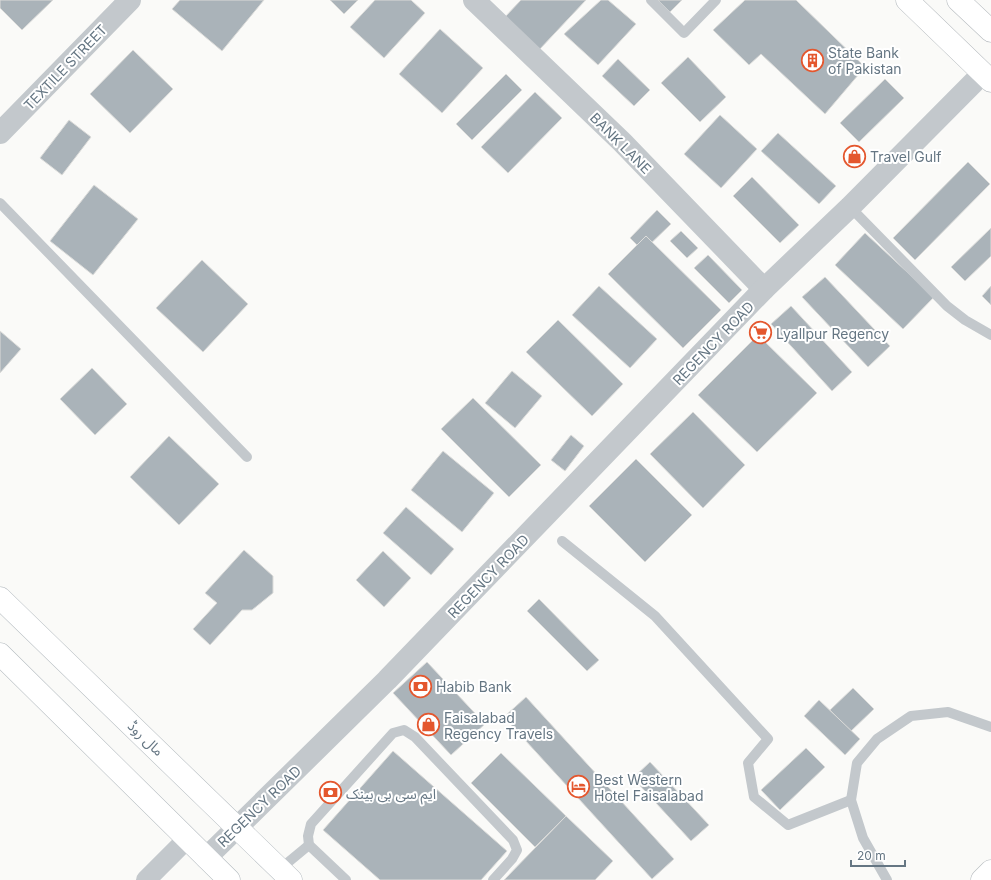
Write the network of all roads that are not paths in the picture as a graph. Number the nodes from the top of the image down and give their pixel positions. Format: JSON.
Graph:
{"nodes":[{"id":1,"x":130,"y":0,"type":"edge"},
{"id":2,"x":474,"y":0,"type":"edge"},
{"id":3,"x":651,"y":0,"type":"edge"},
{"id":4,"x":716,"y":0,"type":"edge"},
{"id":5,"x":907,"y":0,"type":"edge"},
{"id":6,"x":958,"y":0,"type":"edge"},
{"id":7,"x":991,"y":31,"type":"edge"},
{"id":8,"x":987,"y":77,"type":"edge"},
{"id":9,"x":0,"y":134,"type":"edge"},
{"id":10,"x":0,"y":203,"type":"edge"},
{"id":11,"x":850,"y":207,"type":"junction"},
{"id":12,"x":764,"y":290,"type":"junction"},
{"id":13,"x":991,"y":335,"type":"edge"},
{"id":14,"x":247,"y":457,"type":"dead end"},
{"id":15,"x":562,"y":541,"type":"dead end"},
{"id":16,"x":0,"y":598,"type":"edge"},
{"id":17,"x":0,"y":654,"type":"edge"},
{"id":18,"x":991,"y":726,"type":"edge"},
{"id":19,"x":851,"y":800,"type":"junction"},
{"id":20,"x":238,"y":826,"type":"junction"},
{"id":21,"x":187,"y":839,"type":"junction"},
{"id":22,"x":309,"y":845,"type":"junction"},
{"id":23,"x":206,"y":858,"type":"junction"},
{"id":24,"x":991,"y":871,"type":"edge"},
{"id":25,"x":286,"y":874,"type":"edge"},
{"id":26,"x":146,"y":880,"type":"edge"},
{"id":27,"x":229,"y":880,"type":"edge"},
{"id":28,"x":346,"y":880,"type":"edge"},
{"id":29,"x":493,"y":880,"type":"edge"},
{"id":30,"x":887,"y":880,"type":"edge"},
{"id":31,"x":982,"y":880,"type":"edge"}],
"edges":[{"from":1,"to":9,"type":"street","name":"TEXTILE STREET"},
{"from":2,"to":12,"type":"street","name":"BANK LANE"},
{"from":3,"to":4,"type":"lane"},
{"from":5,"to":8,"type":"main road"},
{"from":6,"to":7,"type":"main road"},
{"from":8,"to":11,"type":"street","name":"REGENCY ROAD"},
{"from":10,"to":14,"type":"lane"},
{"from":11,"to":12,"type":"street","name":"REGENCY ROAD"},
{"from":11,"to":13,"type":"lane"},
{"from":12,"to":20,"type":"street","name":"REGENCY ROAD"},
{"from":15,"to":19,"type":"lane"},
{"from":16,"to":20,"type":"main road","name":"مال روڈ"},
{"from":17,"to":21,"type":"main road"},
{"from":18,"to":19,"type":"lane"},
{"from":19,"to":30,"type":"lane"},
{"from":20,"to":23,"type":"street","name":"REGENCY ROAD"},
{"from":20,"to":25,"type":"main road","name":"مال روڈ"},
{"from":21,"to":23,"type":"main road"},
{"from":21,"to":26,"type":"street"},
{"from":22,"to":25,"type":"lane"},
{"from":22,"to":28,"type":"lane"},
{"from":22,"to":29,"type":"lane"},
{"from":23,"to":27,"type":"main road"},
{"from":24,"to":31,"type":"main road"}]}
